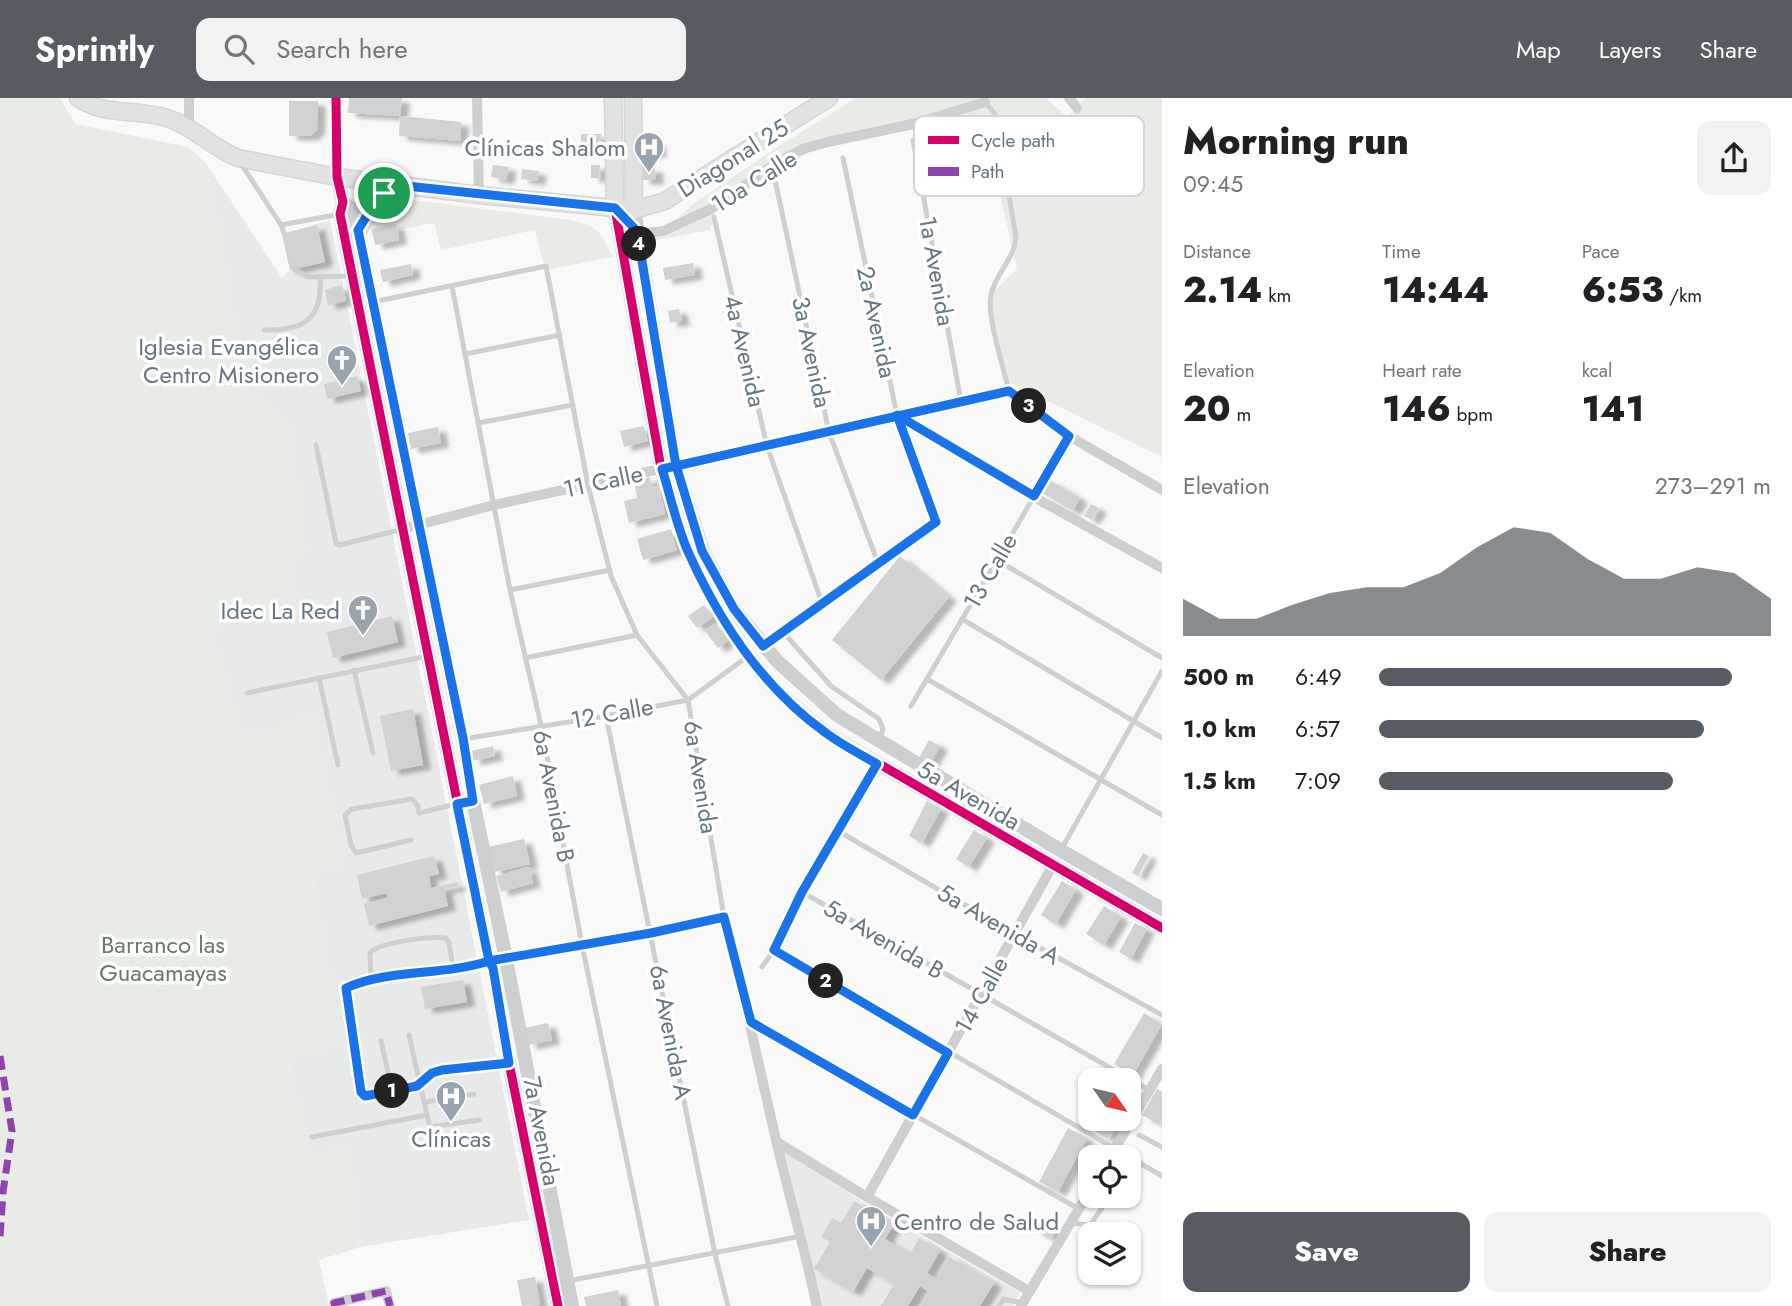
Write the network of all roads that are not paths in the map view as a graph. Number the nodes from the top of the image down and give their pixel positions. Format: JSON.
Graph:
{"nodes":[{"id":1,"x":78,"y":98,"type":"edge"},
{"id":2,"x":189,"y":98,"type":"edge"},
{"id":3,"x":336,"y":98,"type":"edge"},
{"id":4,"x":477,"y":98,"type":"edge"},
{"id":5,"x":613,"y":98,"type":"edge"},
{"id":6,"x":633,"y":98,"type":"edge"},
{"id":7,"x":829,"y":98,"type":"edge"},
{"id":8,"x":1069,"y":98,"type":"edge"},
{"id":9,"x":985,"y":102,"type":"joint"},
{"id":10,"x":1077,"y":108,"type":"dead end"},
{"id":11,"x":939,"y":116,"type":"edge"},
{"id":12,"x":996,"y":116,"type":"edge"},
{"id":13,"x":914,"y":124,"type":"edge"},
{"id":14,"x":189,"y":128,"type":"junction"},
{"id":15,"x":913,"y":140,"type":"dead end"},
{"id":16,"x":914,"y":145,"type":"edge"},
{"id":17,"x":238,"y":158,"type":"junction"},
{"id":18,"x":843,"y":158,"type":"dead end"},
{"id":19,"x":774,"y":175,"type":"dead end"},
{"id":20,"x":337,"y":177,"type":"junction"},
{"id":21,"x":397,"y":185,"type":"junction"},
{"id":22,"x":479,"y":195,"type":"junction"},
{"id":23,"x":923,"y":196,"type":"edge"},
{"id":24,"x":1009,"y":196,"type":"edge"},
{"id":25,"x":341,"y":208,"type":"junction"},
{"id":26,"x":615,"y":208,"type":"junction"},
{"id":27,"x":634,"y":210,"type":"junction"},
{"id":28,"x":714,"y":217,"type":"dead end"},
{"id":29,"x":281,"y":225,"type":"junction"},
{"id":30,"x":358,"y":230,"type":"junction"},
{"id":31,"x":637,"y":231,"type":"junction"},
{"id":32,"x":284,"y":233,"type":"dead end"},
{"id":33,"x":294,"y":269,"type":"dead end"},
{"id":34,"x":352,"y":275,"type":"junction"},
{"id":35,"x":320,"y":278,"type":"junction"},
{"id":36,"x":452,"y":286,"type":"junction"},
{"id":37,"x":373,"y":302,"type":"junction"},
{"id":38,"x":264,"y":330,"type":"dead end"},
{"id":39,"x":560,"y":335,"type":"junction"},
{"id":40,"x":465,"y":354,"type":"junction"},
{"id":41,"x":1009,"y":391,"type":"junction"},
{"id":42,"x":961,"y":401,"type":"junction"},
{"id":43,"x":573,"y":405,"type":"junction"},
{"id":44,"x":897,"y":415,"type":"junction"},
{"id":45,"x":478,"y":423,"type":"junction"},
{"id":46,"x":829,"y":432,"type":"junction"},
{"id":47,"x":1069,"y":436,"type":"junction"},
{"id":48,"x":316,"y":445,"type":"dead end"},
{"id":49,"x":767,"y":446,"type":"junction"},
{"id":50,"x":669,"y":467,"type":"junction"},
{"id":51,"x":588,"y":485,"type":"junction"},
{"id":52,"x":1162,"y":489,"type":"edge"},
{"id":53,"x":1034,"y":496,"type":"junction"},
{"id":54,"x":494,"y":505,"type":"junction"},
{"id":55,"x":419,"y":525,"type":"junction"},
{"id":56,"x":402,"y":529,"type":"junction"},
{"id":57,"x":996,"y":560,"type":"junction"},
{"id":58,"x":878,"y":563,"type":"junction"},
{"id":59,"x":1162,"y":568,"type":"edge"},
{"id":60,"x":610,"y":570,"type":"junction"},
{"id":61,"x":510,"y":590,"type":"junction"},
{"id":62,"x":822,"y":603,"type":"junction"},
{"id":63,"x":962,"y":619,"type":"junction"},
{"id":64,"x":783,"y":632,"type":"junction"},
{"id":65,"x":637,"y":635,"type":"junction"},
{"id":66,"x":763,"y":646,"type":"junction"},
{"id":67,"x":428,"y":656,"type":"junction"},
{"id":68,"x":748,"y":656,"type":"junction"},
{"id":69,"x":525,"y":658,"type":"junction"},
{"id":70,"x":1162,"y":658,"type":"edge"},
{"id":71,"x":354,"y":670,"type":"junction"},
{"id":72,"x":1162,"y":671,"type":"edge"},
{"id":73,"x":319,"y":678,"type":"junction"},
{"id":74,"x":927,"y":679,"type":"junction"},
{"id":75,"x":247,"y":693,"type":"dead end"},
{"id":76,"x":688,"y":699,"type":"junction"},
{"id":77,"x":911,"y":706,"type":"dead end"},
{"id":78,"x":606,"y":716,"type":"junction"},
{"id":79,"x":1133,"y":721,"type":"junction"},
{"id":80,"x":541,"y":725,"type":"junction"},
{"id":81,"x":463,"y":738,"type":"junction"},
{"id":82,"x":1162,"y":738,"type":"edge"},
{"id":83,"x":879,"y":740,"type":"junction"},
{"id":84,"x":373,"y":753,"type":"dead end"},
{"id":85,"x":877,"y":764,"type":"junction"},
{"id":86,"x":338,"y":765,"type":"dead end"},
{"id":87,"x":1100,"y":780,"type":"junction"},
{"id":88,"x":473,"y":801,"type":"junction"},
{"id":89,"x":457,"y":804,"type":"junction"},
{"id":90,"x":1162,"y":815,"type":"edge"},
{"id":91,"x":838,"y":831,"type":"junction"},
{"id":92,"x":411,"y":840,"type":"dead end"},
{"id":93,"x":1060,"y":850,"type":"junction"},
{"id":94,"x":1053,"y":865,"type":"junction"},
{"id":95,"x":802,"y":892,"type":"junction"},
{"id":96,"x":1162,"y":909,"type":"edge"},
{"id":97,"x":724,"y":917,"type":"junction"},
{"id":98,"x":1162,"y":928,"type":"edge"},
{"id":99,"x":651,"y":933,"type":"junction"},
{"id":100,"x":1015,"y":934,"type":"junction"},
{"id":101,"x":582,"y":945,"type":"junction"},
{"id":102,"x":774,"y":950,"type":"junction"},
{"id":103,"x":506,"y":958,"type":"junction"},
{"id":104,"x":489,"y":961,"type":"junction"},
{"id":105,"x":762,"y":967,"type":"dead end"},
{"id":106,"x":453,"y":970,"type":"junction"},
{"id":107,"x":372,"y":979,"type":"junction"},
{"id":108,"x":981,"y":994,"type":"junction"},
{"id":109,"x":1162,"y":1015,"type":"edge"},
{"id":110,"x":751,"y":1022,"type":"junction"},
{"id":111,"x":409,"y":1035,"type":"dead end"},
{"id":112,"x":381,"y":1041,"type":"dead end"},
{"id":113,"x":948,"y":1053,"type":"junction"},
{"id":114,"x":509,"y":1063,"type":"junction"},
{"id":115,"x":1162,"y":1069,"type":"edge"},
{"id":116,"x":421,"y":1083,"type":"junction"},
{"id":117,"x":1149,"y":1090,"type":"junction"},
{"id":118,"x":391,"y":1091,"type":"junction"},
{"id":119,"x":474,"y":1094,"type":"dead end"},
{"id":120,"x":425,"y":1102,"type":"junction"},
{"id":121,"x":427,"y":1115,"type":"junction"},
{"id":122,"x":913,"y":1115,"type":"junction"},
{"id":123,"x":479,"y":1120,"type":"dead end"},
{"id":124,"x":1139,"y":1135,"type":"dead end"},
{"id":125,"x":312,"y":1137,"type":"dead end"},
{"id":126,"x":777,"y":1142,"type":"junction"},
{"id":127,"x":1099,"y":1145,"type":"edge"},
{"id":128,"x":1117,"y":1145,"type":"edge"},
{"id":129,"x":1162,"y":1147,"type":"edge"},
{"id":130,"x":1141,"y":1166,"type":"edge"},
{"id":131,"x":1162,"y":1176,"type":"edge"},
{"id":132,"x":867,"y":1197,"type":"junction"},
{"id":133,"x":1103,"y":1208,"type":"edge"},
{"id":134,"x":1079,"y":1209,"type":"joint"},
{"id":135,"x":1070,"y":1223,"type":"junction"},
{"id":136,"x":802,"y":1236,"type":"junction"},
{"id":137,"x":715,"y":1254,"type":"junction"},
{"id":138,"x":649,"y":1267,"type":"junction"},
{"id":139,"x":567,"y":1281,"type":"junction"},
{"id":140,"x":1029,"y":1290,"type":"junction"},
{"id":141,"x":1021,"y":1305,"type":"edge"},
{"id":142,"x":335,"y":1306,"type":"edge"},
{"id":143,"x":390,"y":1306,"type":"edge"},
{"id":144,"x":558,"y":1306,"type":"edge"},
{"id":145,"x":572,"y":1306,"type":"edge"},
{"id":146,"x":657,"y":1306,"type":"edge"},
{"id":147,"x":728,"y":1306,"type":"edge"},
{"id":148,"x":817,"y":1306,"type":"edge"},
{"id":149,"x":999,"y":1306,"type":"edge"}],
"edges":[{"from":1,"to":14,"type":"main road"},
{"from":2,"to":14,"type":"street"},
{"from":3,"to":20,"type":"street","name":"7a Avenida"},
{"from":4,"to":22,"type":"street"},
{"from":5,"to":26,"type":"main road","name":"5a Avenida"},
{"from":6,"to":27,"type":"main road","name":"5a Avenida"},
{"from":7,"to":27,"type":"main road","name":"Diagonal 25"},
{"from":8,"to":10,"type":"street"},
{"from":9,"to":11,"type":"street","name":"10a Calle"},
{"from":9,"to":12,"type":"lane"},
{"from":13,"to":31,"type":"street","name":"10a Calle"},
{"from":14,"to":17,"type":"main road"},
{"from":15,"to":16,"type":"lane","name":"1a Avenida"},
{"from":17,"to":20,"type":"main road"},
{"from":17,"to":29,"type":"lane"},
{"from":18,"to":44,"type":"lane","name":"2a Avenida"},
{"from":19,"to":46,"type":"lane","name":"3a Avenida"},
{"from":20,"to":21,"type":"main road"},
{"from":20,"to":25,"type":"street","name":"7a Avenida"},
{"from":21,"to":22,"type":"main road"},
{"from":21,"to":30,"type":"main road"},
{"from":22,"to":26,"type":"main road"},
{"from":23,"to":42,"type":"lane","name":"1a Avenida"},
{"from":24,"to":41,"type":"lane"},
{"from":25,"to":29,"type":"lane"},
{"from":25,"to":30,"type":"street","name":"7a Avenida"},
{"from":25,"to":34,"type":"street","name":"7a Avenida"},
{"from":26,"to":27,"type":"main road"},
{"from":26,"to":31,"type":"street"},
{"from":26,"to":50,"type":"street","name":"5a Avenida"},
{"from":27,"to":31,"type":"street","name":"5a Avenida"},
{"from":28,"to":49,"type":"lane","name":"4a Avenida"},
{"from":29,"to":32,"type":"lane"},
{"from":30,"to":37,"type":"street","name":"7a Avenida"},
{"from":31,"to":50,"type":"street","name":"5a Avenida"},
{"from":33,"to":35,"type":"lane"},
{"from":34,"to":35,"type":"lane"},
{"from":34,"to":56,"type":"street","name":"7a Avenida"},
{"from":35,"to":38,"type":"lane"},
{"from":36,"to":37,"type":"lane"},
{"from":36,"to":39,"type":"lane","name":"6a Avenida"},
{"from":36,"to":40,"type":"lane","name":"6a Avenida B"},
{"from":37,"to":55,"type":"street","name":"7a Avenida"},
{"from":39,"to":40,"type":"lane"},
{"from":39,"to":43,"type":"lane","name":"6a Avenida"},
{"from":40,"to":45,"type":"lane","name":"6a Avenida B"},
{"from":41,"to":42,"type":"lane","name":"11 Calle"},
{"from":41,"to":47,"type":"street"},
{"from":42,"to":44,"type":"lane","name":"11 Calle"},
{"from":43,"to":45,"type":"lane"},
{"from":43,"to":51,"type":"lane","name":"6a Avenida"},
{"from":44,"to":46,"type":"street","name":"11 Calle"},
{"from":44,"to":53,"type":"street"},
{"from":44,"to":58,"type":"lane","name":"2a Avenida"},
{"from":45,"to":54,"type":"lane","name":"6a Avenida B"},
{"from":46,"to":49,"type":"street","name":"11 Calle"},
{"from":46,"to":58,"type":"lane","name":"3a Avenida"},
{"from":47,"to":52,"type":"street"},
{"from":47,"to":53,"type":"lane","name":"13 Calle"},
{"from":48,"to":56,"type":"lane"},
{"from":49,"to":50,"type":"street","name":"11 Calle"},
{"from":49,"to":62,"type":"lane","name":"4a Avenida"},
{"from":50,"to":51,"type":"street","name":"11 Calle"},
{"from":50,"to":66,"type":"street","name":"5a Avenida"},
{"from":50,"to":68,"type":"street","name":"5a Avenida"},
{"from":51,"to":54,"type":"street","name":"11 Calle"},
{"from":51,"to":60,"type":"lane","name":"6a Avenida"},
{"from":53,"to":57,"type":"lane","name":"13 Calle"},
{"from":53,"to":59,"type":"street"},
{"from":54,"to":55,"type":"street","name":"11 Calle"},
{"from":54,"to":61,"type":"lane","name":"6a Avenida B"},
{"from":55,"to":56,"type":"street","name":"11 Calle"},
{"from":55,"to":81,"type":"street","name":"7a Avenida"},
{"from":56,"to":67,"type":"street","name":"7a Avenida"},
{"from":57,"to":63,"type":"lane","name":"13 Calle"},
{"from":57,"to":70,"type":"lane"},
{"from":58,"to":62,"type":"lane"},
{"from":60,"to":61,"type":"lane"},
{"from":60,"to":65,"type":"lane","name":"6a Avenida"},
{"from":61,"to":69,"type":"lane","name":"6a Avenida B"},
{"from":62,"to":64,"type":"lane"},
{"from":63,"to":74,"type":"lane","name":"13 Calle"},
{"from":63,"to":79,"type":"lane"},
{"from":64,"to":66,"type":"lane"},
{"from":64,"to":83,"type":"lane"},
{"from":65,"to":69,"type":"lane"},
{"from":65,"to":76,"type":"lane","name":"6a Avenida"},
{"from":66,"to":83,"type":"street","name":"5a Avenida"},
{"from":67,"to":71,"type":"lane"},
{"from":67,"to":89,"type":"street","name":"7a Avenida"},
{"from":68,"to":76,"type":"lane","name":"12 Calle"},
{"from":68,"to":85,"type":"street","name":"5a Avenida"},
{"from":69,"to":80,"type":"lane","name":"6a Avenida B"},
{"from":71,"to":73,"type":"lane"},
{"from":71,"to":84,"type":"lane"},
{"from":72,"to":79,"type":"lane"},
{"from":73,"to":75,"type":"lane"},
{"from":73,"to":86,"type":"lane"},
{"from":74,"to":77,"type":"lane","name":"13 Calle"},
{"from":74,"to":87,"type":"lane"},
{"from":76,"to":78,"type":"lane","name":"12 Calle"},
{"from":76,"to":97,"type":"lane","name":"6a Avenida"},
{"from":78,"to":80,"type":"lane","name":"12 Calle"},
{"from":78,"to":99,"type":"lane","name":"6a Avenida A"},
{"from":79,"to":82,"type":"lane"},
{"from":79,"to":87,"type":"lane"},
{"from":80,"to":81,"type":"lane","name":"12 Calle"},
{"from":80,"to":101,"type":"lane","name":"6a Avenida B"},
{"from":81,"to":88,"type":"street","name":"7a Avenida"},
{"from":83,"to":93,"type":"street","name":"5a Avenida"},
{"from":85,"to":91,"type":"lane"},
{"from":85,"to":94,"type":"street","name":"5a Avenida"},
{"from":87,"to":90,"type":"lane"},
{"from":87,"to":93,"type":"lane"},
{"from":88,"to":89,"type":"street"},
{"from":88,"to":103,"type":"street","name":"7a Avenida"},
{"from":89,"to":92,"type":"lane"},
{"from":89,"to":104,"type":"street","name":"7a Avenida"},
{"from":91,"to":95,"type":"lane"},
{"from":91,"to":100,"type":"lane","name":"5a Avenida A"},
{"from":93,"to":96,"type":"street","name":"5a Avenida"},
{"from":94,"to":98,"type":"street","name":"5a Avenida"},
{"from":94,"to":100,"type":"street","name":"14 Calle"},
{"from":95,"to":102,"type":"lane"},
{"from":95,"to":108,"type":"lane","name":"5a Avenida B"},
{"from":97,"to":99,"type":"street"},
{"from":97,"to":110,"type":"street","name":"6a Avenida"},
{"from":99,"to":101,"type":"street"},
{"from":99,"to":137,"type":"lane","name":"6a Avenida A"},
{"from":100,"to":108,"type":"street","name":"14 Calle"},
{"from":100,"to":109,"type":"lane","name":"5a Avenida A"},
{"from":101,"to":103,"type":"street"},
{"from":101,"to":138,"type":"lane","name":"6a Avenida B"},
{"from":102,"to":105,"type":"lane"},
{"from":102,"to":113,"type":"lane"},
{"from":103,"to":104,"type":"street"},
{"from":103,"to":139,"type":"street","name":"7a Avenida"},
{"from":104,"to":106,"type":"lane"},
{"from":104,"to":114,"type":"street","name":"7a Avenida"},
{"from":106,"to":107,"type":"lane"},
{"from":106,"to":107,"type":"lane"},
{"from":107,"to":118,"type":"lane"},
{"from":108,"to":113,"type":"street","name":"14 Calle"},
{"from":108,"to":117,"type":"lane","name":"5a Avenida B"},
{"from":110,"to":122,"type":"lane"},
{"from":110,"to":126,"type":"street","name":"6a Avenida"},
{"from":111,"to":116,"type":"lane"},
{"from":112,"to":118,"type":"lane"},
{"from":113,"to":122,"type":"street","name":"14 Calle"},
{"from":113,"to":127,"type":"lane"},
{"from":114,"to":116,"type":"lane"},
{"from":114,"to":144,"type":"street","name":"7a Avenida"},
{"from":115,"to":117,"type":"street"},
{"from":116,"to":118,"type":"lane"},
{"from":116,"to":120,"type":"lane"},
{"from":117,"to":128,"type":"street"},
{"from":119,"to":120,"type":"lane"},
{"from":120,"to":121,"type":"lane"},
{"from":121,"to":123,"type":"lane"},
{"from":121,"to":125,"type":"lane"},
{"from":122,"to":132,"type":"street","name":"14 Calle"},
{"from":122,"to":134,"type":"lane"},
{"from":124,"to":129,"type":"lane"},
{"from":126,"to":132,"type":"street"},
{"from":126,"to":136,"type":"street","name":"6a Avenida"},
{"from":130,"to":131,"type":"lane"},
{"from":132,"to":140,"type":"street"},
{"from":133,"to":135,"type":"lane"},
{"from":134,"to":135,"type":"street"},
{"from":135,"to":140,"type":"street"},
{"from":136,"to":137,"type":"lane"},
{"from":136,"to":148,"type":"street","name":"6a Avenida"},
{"from":137,"to":138,"type":"lane"},
{"from":137,"to":147,"type":"lane","name":"6a Avenida A"},
{"from":138,"to":139,"type":"lane"},
{"from":138,"to":146,"type":"lane","name":"6a Avenida B"},
{"from":139,"to":145,"type":"street","name":"7a Avenida"},
{"from":140,"to":141,"type":"street"},
{"from":141,"to":149,"type":"lane"},
{"from":142,"to":143,"type":"street"}]}
